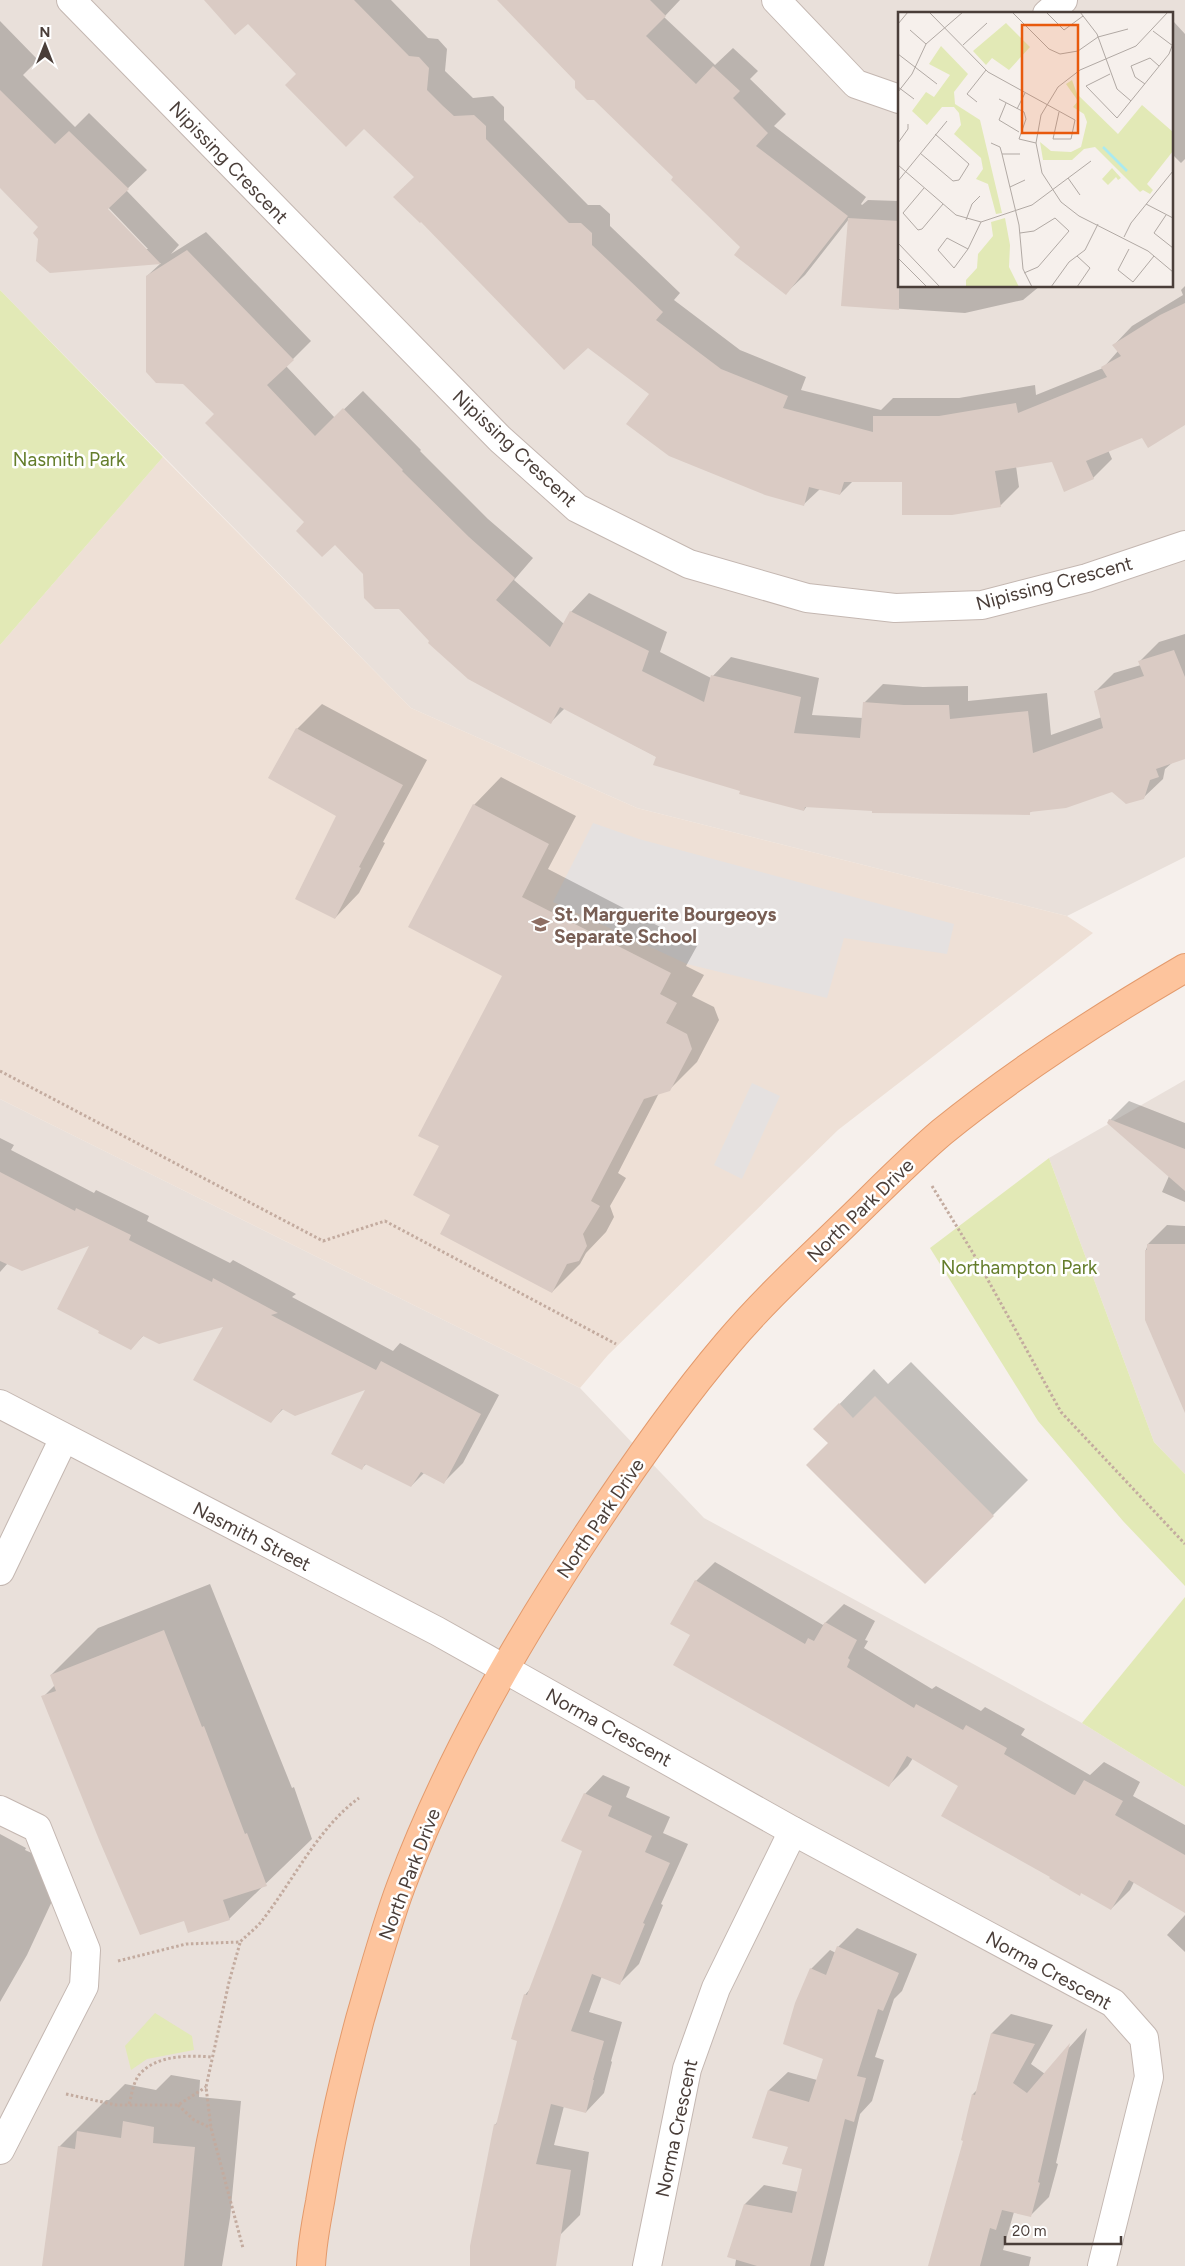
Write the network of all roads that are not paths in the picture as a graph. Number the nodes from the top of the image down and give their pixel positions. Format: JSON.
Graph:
{"nodes":[{"id":1,"x":71,"y":0,"type":"edge"},
{"id":2,"x":776,"y":0,"type":"edge"},
{"id":3,"x":1063,"y":0,"type":"edge"},
{"id":4,"x":1049,"y":12,"type":"edge"},
{"id":5,"x":898,"y":99,"type":"edge"},
{"id":6,"x":1185,"y":545,"type":"edge"},
{"id":7,"x":1185,"y":968,"type":"edge"},
{"id":8,"x":0,"y":1404,"type":"edge"},
{"id":9,"x":64,"y":1438,"type":"junction"},
{"id":10,"x":0,"y":1571,"type":"edge"},
{"id":11,"x":504,"y":1668,"type":"junction"},
{"id":12,"x":0,"y":1810,"type":"edge"},
{"id":13,"x":793,"y":1831,"type":"junction"},
{"id":14,"x":0,"y":2150,"type":"edge"},
{"id":15,"x":310,"y":2266,"type":"edge"},
{"id":16,"x":647,"y":2266,"type":"edge"},
{"id":17,"x":1102,"y":2266,"type":"edge"}],
"edges":[{"from":1,"to":6,"type":"street","name":"Nipissing Crescent"},
{"from":2,"to":5,"type":"street"},
{"from":3,"to":4,"type":"street"},
{"from":7,"to":11,"type":"main road","name":"North Park Drive"},
{"from":8,"to":9,"type":"street","name":"Nasmith Street"},
{"from":9,"to":10,"type":"street"},
{"from":9,"to":11,"type":"street","name":"Nasmith Street"},
{"from":11,"to":13,"type":"street","name":"Norma Crescent"},
{"from":11,"to":15,"type":"main road","name":"North Park Drive"},
{"from":12,"to":14,"type":"street"},
{"from":13,"to":16,"type":"street","name":"Norma Crescent"},
{"from":13,"to":17,"type":"street","name":"Norma Crescent"}]}
